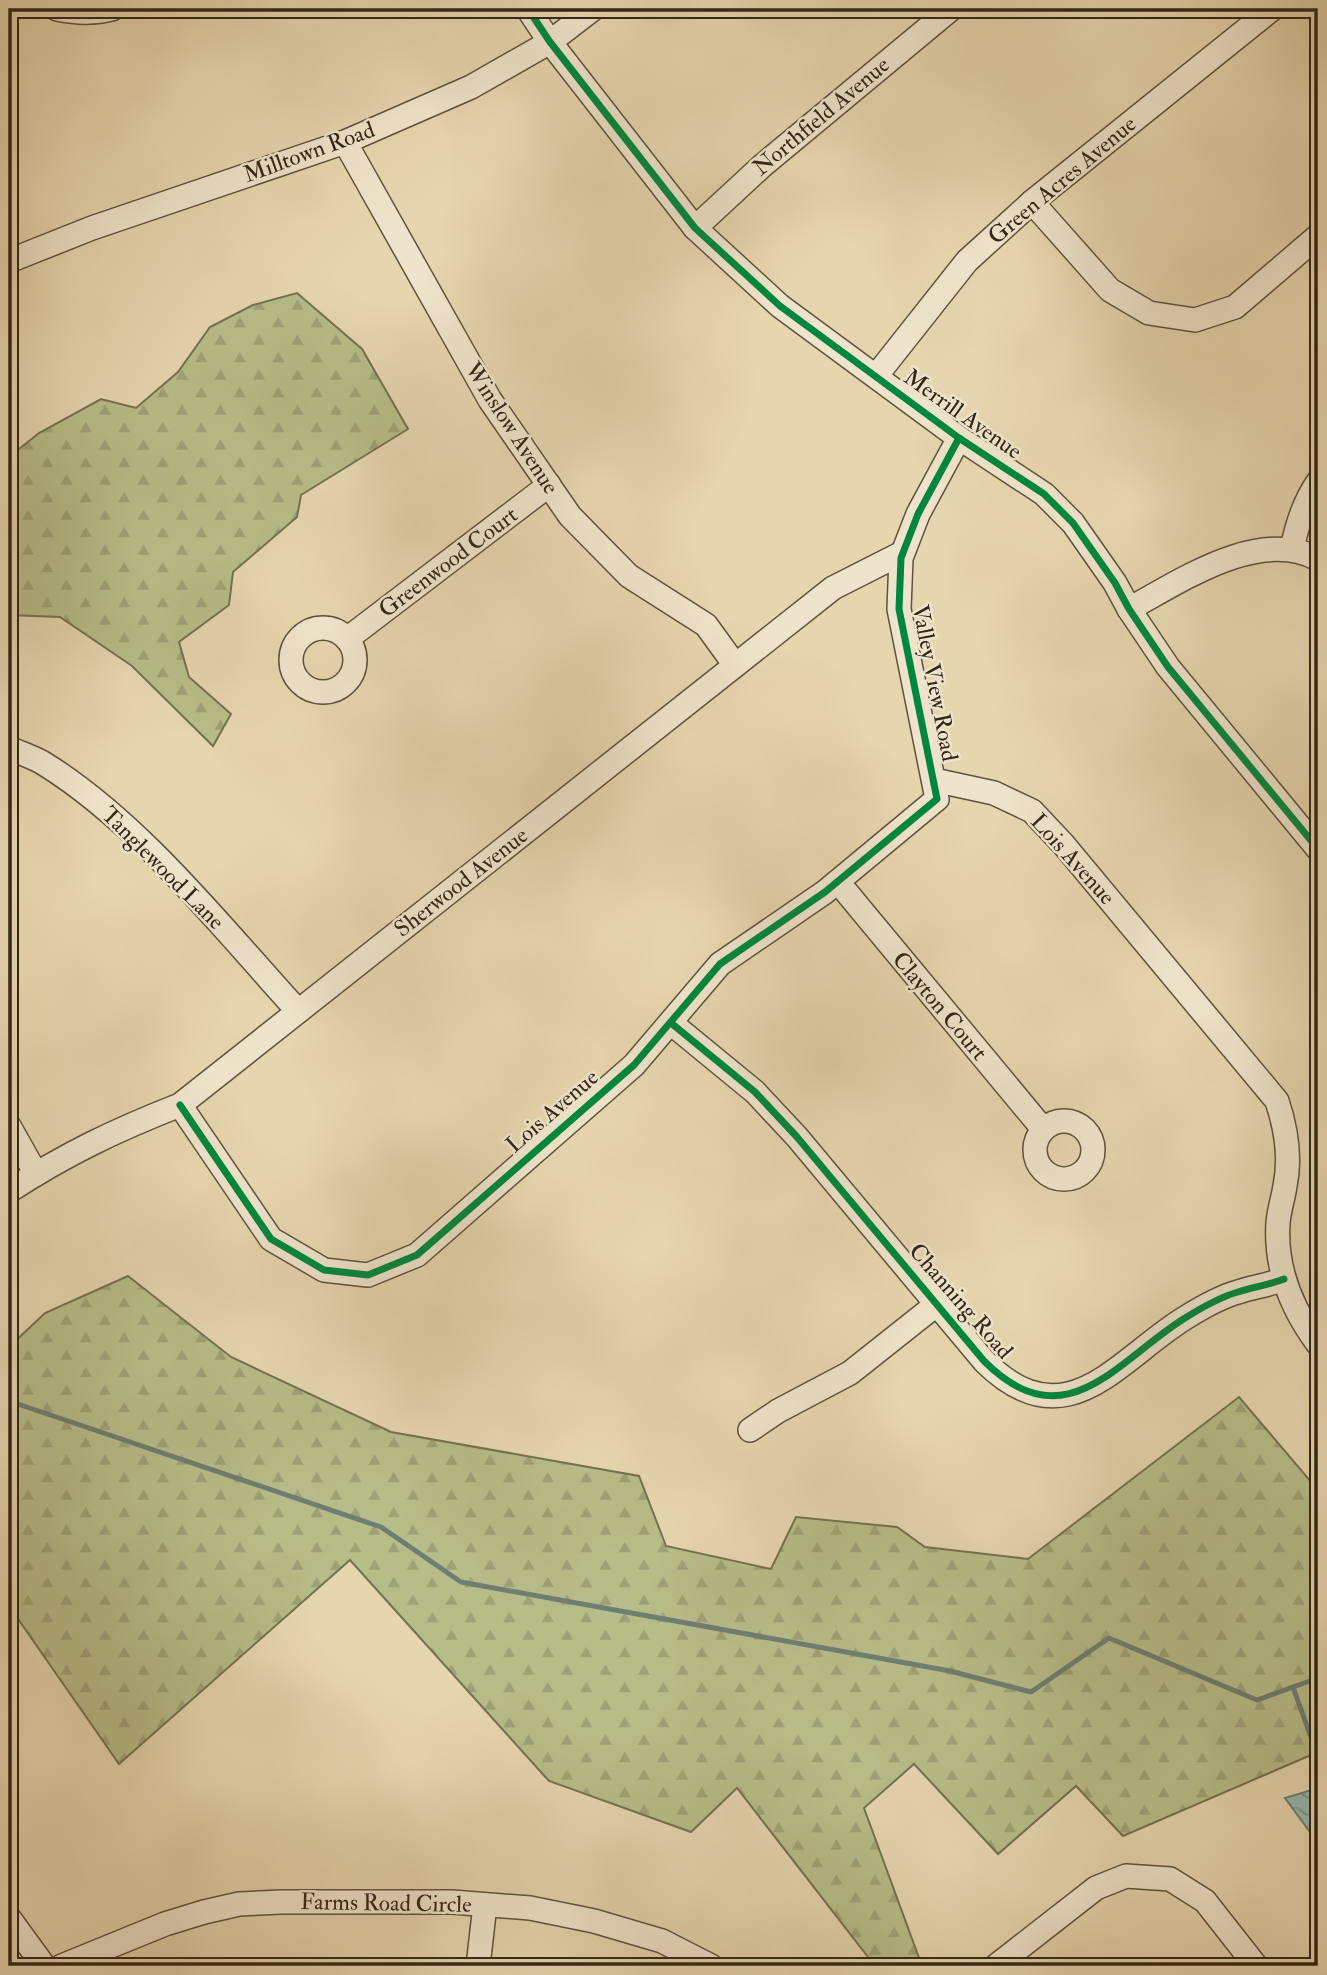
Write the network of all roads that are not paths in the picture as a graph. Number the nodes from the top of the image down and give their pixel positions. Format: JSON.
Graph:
{"nodes":[{"id":1,"x":57,"y":9,"type":"edge"},
{"id":2,"x":112,"y":9,"type":"edge"},
{"id":3,"x":527,"y":9,"type":"edge"},
{"id":4,"x":593,"y":9,"type":"edge"},
{"id":5,"x":951,"y":9,"type":"edge"},
{"id":6,"x":1272,"y":9,"type":"edge"},
{"id":7,"x":550,"y":42,"type":"junction"},
{"id":8,"x":345,"y":142,"type":"junction"},
{"id":9,"x":1032,"y":202,"type":"junction"},
{"id":10,"x":695,"y":228,"type":"junction"},
{"id":11,"x":1318,"y":236,"type":"edge"},
{"id":12,"x":9,"y":261,"type":"edge"},
{"id":13,"x":876,"y":376,"type":"junction"},
{"id":14,"x":959,"y":438,"type":"junction"},
{"id":15,"x":1318,"y":482,"type":"edge"},
{"id":16,"x":549,"y":485,"type":"junction"},
{"id":17,"x":1292,"y":549,"type":"junction"},
{"id":18,"x":902,"y":553,"type":"junction"},
{"id":19,"x":1318,"y":559,"type":"edge"},
{"id":20,"x":1129,"y":609,"type":"junction"},
{"id":21,"x":347,"y":639,"type":"dead end"},
{"id":22,"x":735,"y":665,"type":"junction"},
{"id":23,"x":9,"y":748,"type":"edge"},
{"id":24,"x":934,"y":780,"type":"junction"},
{"id":25,"x":1318,"y":849,"type":"edge"},
{"id":26,"x":838,"y":882,"type":"junction"},
{"id":27,"x":298,"y":1012,"type":"junction"},
{"id":28,"x":671,"y":1023,"type":"junction"},
{"id":29,"x":180,"y":1105,"type":"junction"},
{"id":30,"x":9,"y":1126,"type":"edge"},
{"id":31,"x":1043,"y":1129,"type":"dead end"},
{"id":32,"x":36,"y":1174,"type":"junction"},
{"id":33,"x":9,"y":1191,"type":"edge"},
{"id":34,"x":1284,"y":1279,"type":"junction"},
{"id":35,"x":937,"y":1304,"type":"junction"},
{"id":36,"x":1318,"y":1344,"type":"edge"},
{"id":37,"x":750,"y":1430,"type":"dead end"},
{"id":38,"x":485,"y":1905,"type":"junction"},
{"id":39,"x":9,"y":1918,"type":"edge"},
{"id":40,"x":44,"y":1966,"type":"edge"},
{"id":41,"x":62,"y":1966,"type":"edge"},
{"id":42,"x":478,"y":1966,"type":"edge"},
{"id":43,"x":712,"y":1966,"type":"edge"},
{"id":44,"x":996,"y":1966,"type":"edge"},
{"id":45,"x":1256,"y":1966,"type":"edge"}],
"edges":[{"from":1,"to":2,"type":"street"},
{"from":3,"to":7,"type":"street","name":"Merrill Avenue"},
{"from":4,"to":7,"type":"street","name":"Milltown Road"},
{"from":5,"to":10,"type":"street","name":"Northfield Avenue"},
{"from":6,"to":9,"type":"street","name":"Green Acres Avenue"},
{"from":7,"to":8,"type":"street","name":"Milltown Road"},
{"from":7,"to":10,"type":"street","name":"Merrill Avenue"},
{"from":8,"to":12,"type":"street","name":"Milltown Road"},
{"from":8,"to":16,"type":"street","name":"Winslow Avenue"},
{"from":9,"to":11,"type":"street"},
{"from":9,"to":13,"type":"street","name":"Green Acres Avenue"},
{"from":10,"to":13,"type":"street","name":"Merrill Avenue"},
{"from":13,"to":14,"type":"street","name":"Merrill Avenue"},
{"from":14,"to":18,"type":"street","name":"Valley View Road"},
{"from":14,"to":20,"type":"street","name":"Merrill Avenue"},
{"from":15,"to":17,"type":"street"},
{"from":16,"to":21,"type":"street","name":"Greenwood Court"},
{"from":16,"to":22,"type":"street","name":"Winslow Avenue"},
{"from":17,"to":19,"type":"street"},
{"from":17,"to":20,"type":"street"},
{"from":18,"to":22,"type":"street","name":"Sherwood Avenue"},
{"from":18,"to":24,"type":"street","name":"Valley View Road"},
{"from":20,"to":25,"type":"street","name":"Merrill Avenue"},
{"from":22,"to":27,"type":"street","name":"Sherwood Avenue"},
{"from":23,"to":27,"type":"street","name":"Tanglewood Lane"},
{"from":24,"to":26,"type":"street","name":"Lois Avenue"},
{"from":24,"to":34,"type":"street","name":"Lois Avenue"},
{"from":26,"to":28,"type":"street","name":"Lois Avenue"},
{"from":26,"to":31,"type":"street","name":"Clayton Court"},
{"from":27,"to":29,"type":"street","name":"Sherwood Avenue"},
{"from":28,"to":29,"type":"street","name":"Lois Avenue"},
{"from":28,"to":35,"type":"street","name":"Channing Road"},
{"from":29,"to":32,"type":"street","name":"Sherwood Avenue"},
{"from":30,"to":32,"type":"street"},
{"from":32,"to":33,"type":"street","name":"Sherwood Avenue"},
{"from":34,"to":35,"type":"street","name":"Channing Road"},
{"from":34,"to":36,"type":"street","name":"Lois Avenue"},
{"from":35,"to":37,"type":"street"},
{"from":38,"to":41,"type":"street","name":"Farms Road Circle"},
{"from":38,"to":42,"type":"street"},
{"from":38,"to":43,"type":"street","name":"Farms Road Circle"},
{"from":39,"to":40,"type":"street"},
{"from":44,"to":45,"type":"street"}]}
